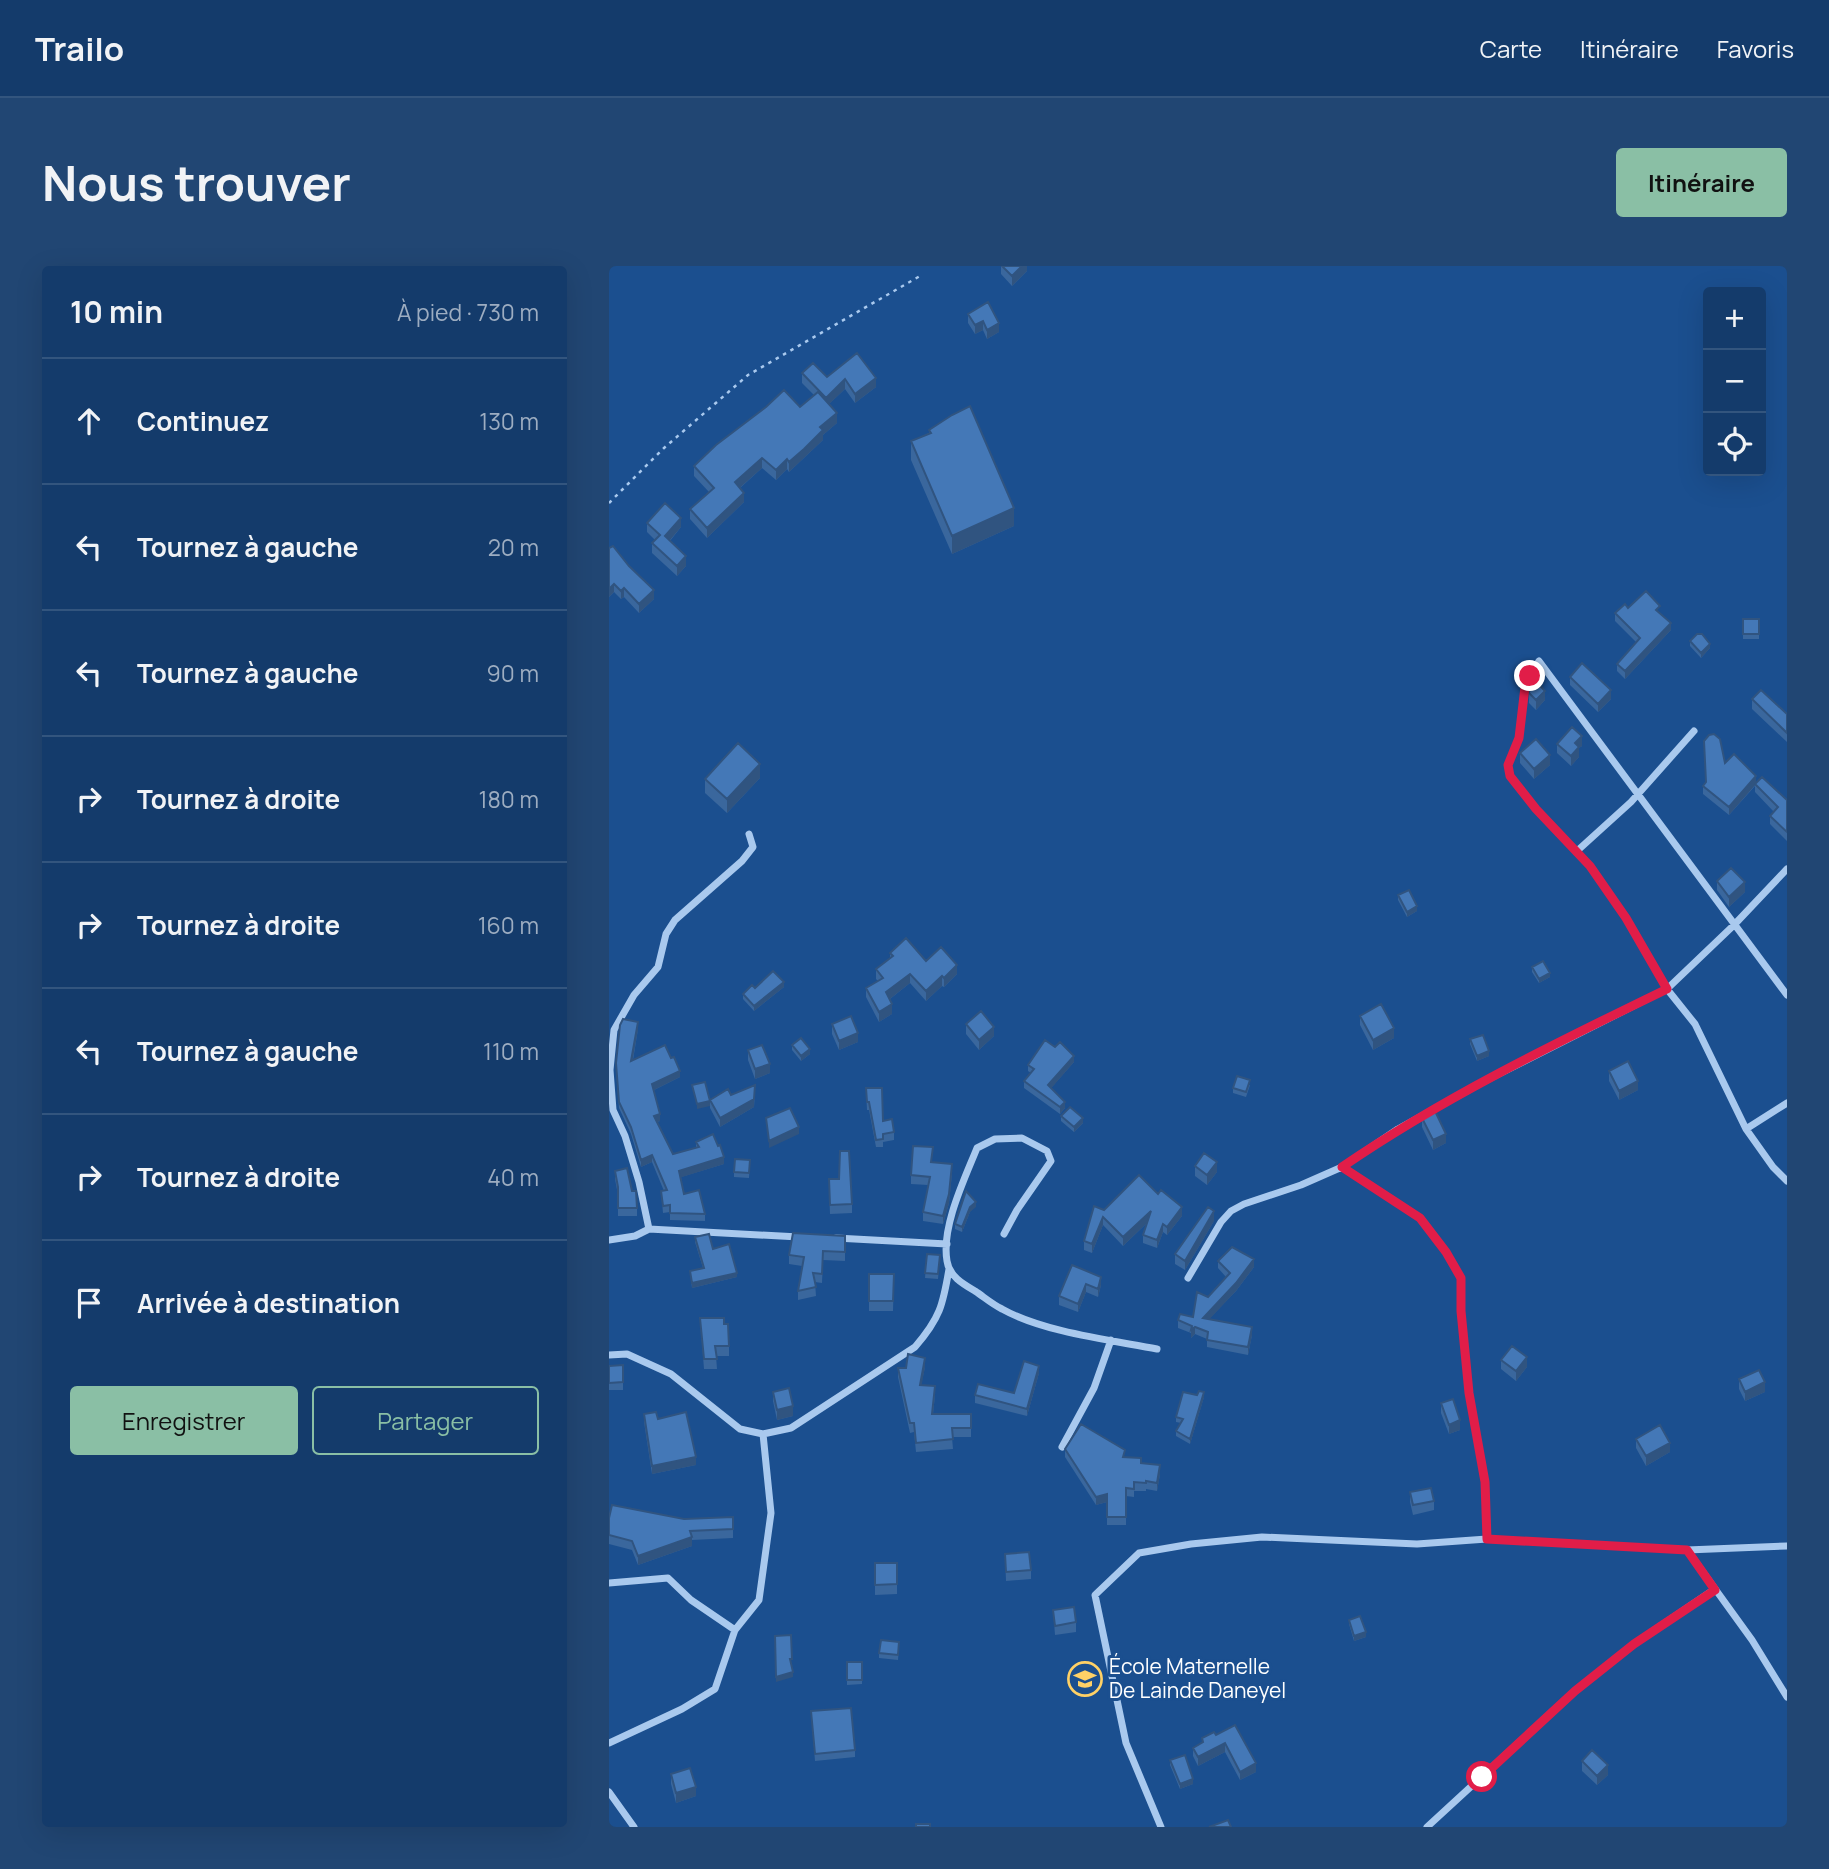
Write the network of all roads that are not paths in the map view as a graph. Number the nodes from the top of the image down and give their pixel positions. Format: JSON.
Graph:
{"nodes":[{"id":1,"x":1694,"y":731,"type":"dead end"},
{"id":2,"x":1637,"y":794,"type":"junction"},
{"id":3,"x":749,"y":834,"type":"dead end"},
{"id":4,"x":1577,"y":851,"type":"junction"},
{"id":5,"x":1787,"y":869,"type":"edge"},
{"id":6,"x":1734,"y":925,"type":"junction"},
{"id":7,"x":1667,"y":989,"type":"junction"},
{"id":8,"x":1787,"y":995,"type":"edge"},
{"id":9,"x":1787,"y":1103,"type":"edge"},
{"id":10,"x":1746,"y":1129,"type":"junction"},
{"id":11,"x":1342,"y":1167,"type":"junction"},
{"id":12,"x":1787,"y":1181,"type":"edge"},
{"id":13,"x":649,"y":1229,"type":"junction"},
{"id":14,"x":1004,"y":1234,"type":"dead end"},
{"id":15,"x":811,"y":1237,"type":"edge"},
{"id":16,"x":825,"y":1238,"type":"edge"},
{"id":17,"x":609,"y":1240,"type":"edge"},
{"id":18,"x":947,"y":1244,"type":"junction"},
{"id":19,"x":949,"y":1269,"type":"junction"},
{"id":20,"x":1188,"y":1278,"type":"dead end"},
{"id":21,"x":1111,"y":1340,"type":"junction"},
{"id":22,"x":1157,"y":1349,"type":"dead end"},
{"id":23,"x":609,"y":1355,"type":"edge"},
{"id":24,"x":763,"y":1434,"type":"junction"},
{"id":25,"x":1062,"y":1447,"type":"dead end"},
{"id":26,"x":1487,"y":1539,"type":"junction"},
{"id":27,"x":1786,"y":1545,"type":"edge"},
{"id":28,"x":1687,"y":1550,"type":"junction"},
{"id":29,"x":609,"y":1583,"type":"edge"},
{"id":30,"x":1715,"y":1590,"type":"junction"},
{"id":31,"x":735,"y":1630,"type":"junction"},
{"id":32,"x":1787,"y":1697,"type":"edge"},
{"id":33,"x":609,"y":1743,"type":"edge"},
{"id":34,"x":609,"y":1792,"type":"edge"},
{"id":35,"x":634,"y":1827,"type":"edge"},
{"id":36,"x":1161,"y":1827,"type":"edge"},
{"id":37,"x":1428,"y":1827,"type":"edge"}],
"edges":[{"from":1,"to":2,"type":"street"},
{"from":2,"to":4,"type":"street"},
{"from":2,"to":4,"type":"street"},
{"from":2,"to":6,"type":"street"},
{"from":3,"to":13,"type":"street"},
{"from":4,"to":7,"type":"street"},
{"from":5,"to":6,"type":"street"},
{"from":6,"to":7,"type":"street"},
{"from":6,"to":8,"type":"street"},
{"from":7,"to":10,"type":"street"},
{"from":7,"to":11,"type":"street"},
{"from":9,"to":10,"type":"street"},
{"from":10,"to":12,"type":"street"},
{"from":11,"to":20,"type":"street"},
{"from":11,"to":26,"type":"street"},
{"from":13,"to":15,"type":"street"},
{"from":13,"to":17,"type":"street"},
{"from":14,"to":18,"type":"street"},
{"from":16,"to":18,"type":"street"},
{"from":18,"to":19,"type":"street"},
{"from":19,"to":21,"type":"street"},
{"from":19,"to":24,"type":"street"},
{"from":21,"to":22,"type":"street"},
{"from":21,"to":25,"type":"street"},
{"from":23,"to":24,"type":"street"},
{"from":24,"to":31,"type":"street"},
{"from":26,"to":28,"type":"street"},
{"from":26,"to":36,"type":"street"},
{"from":27,"to":28,"type":"street"},
{"from":28,"to":30,"type":"street"},
{"from":29,"to":31,"type":"street"},
{"from":30,"to":32,"type":"street"},
{"from":30,"to":37,"type":"street"},
{"from":31,"to":33,"type":"street"},
{"from":34,"to":35,"type":"street"}]}
